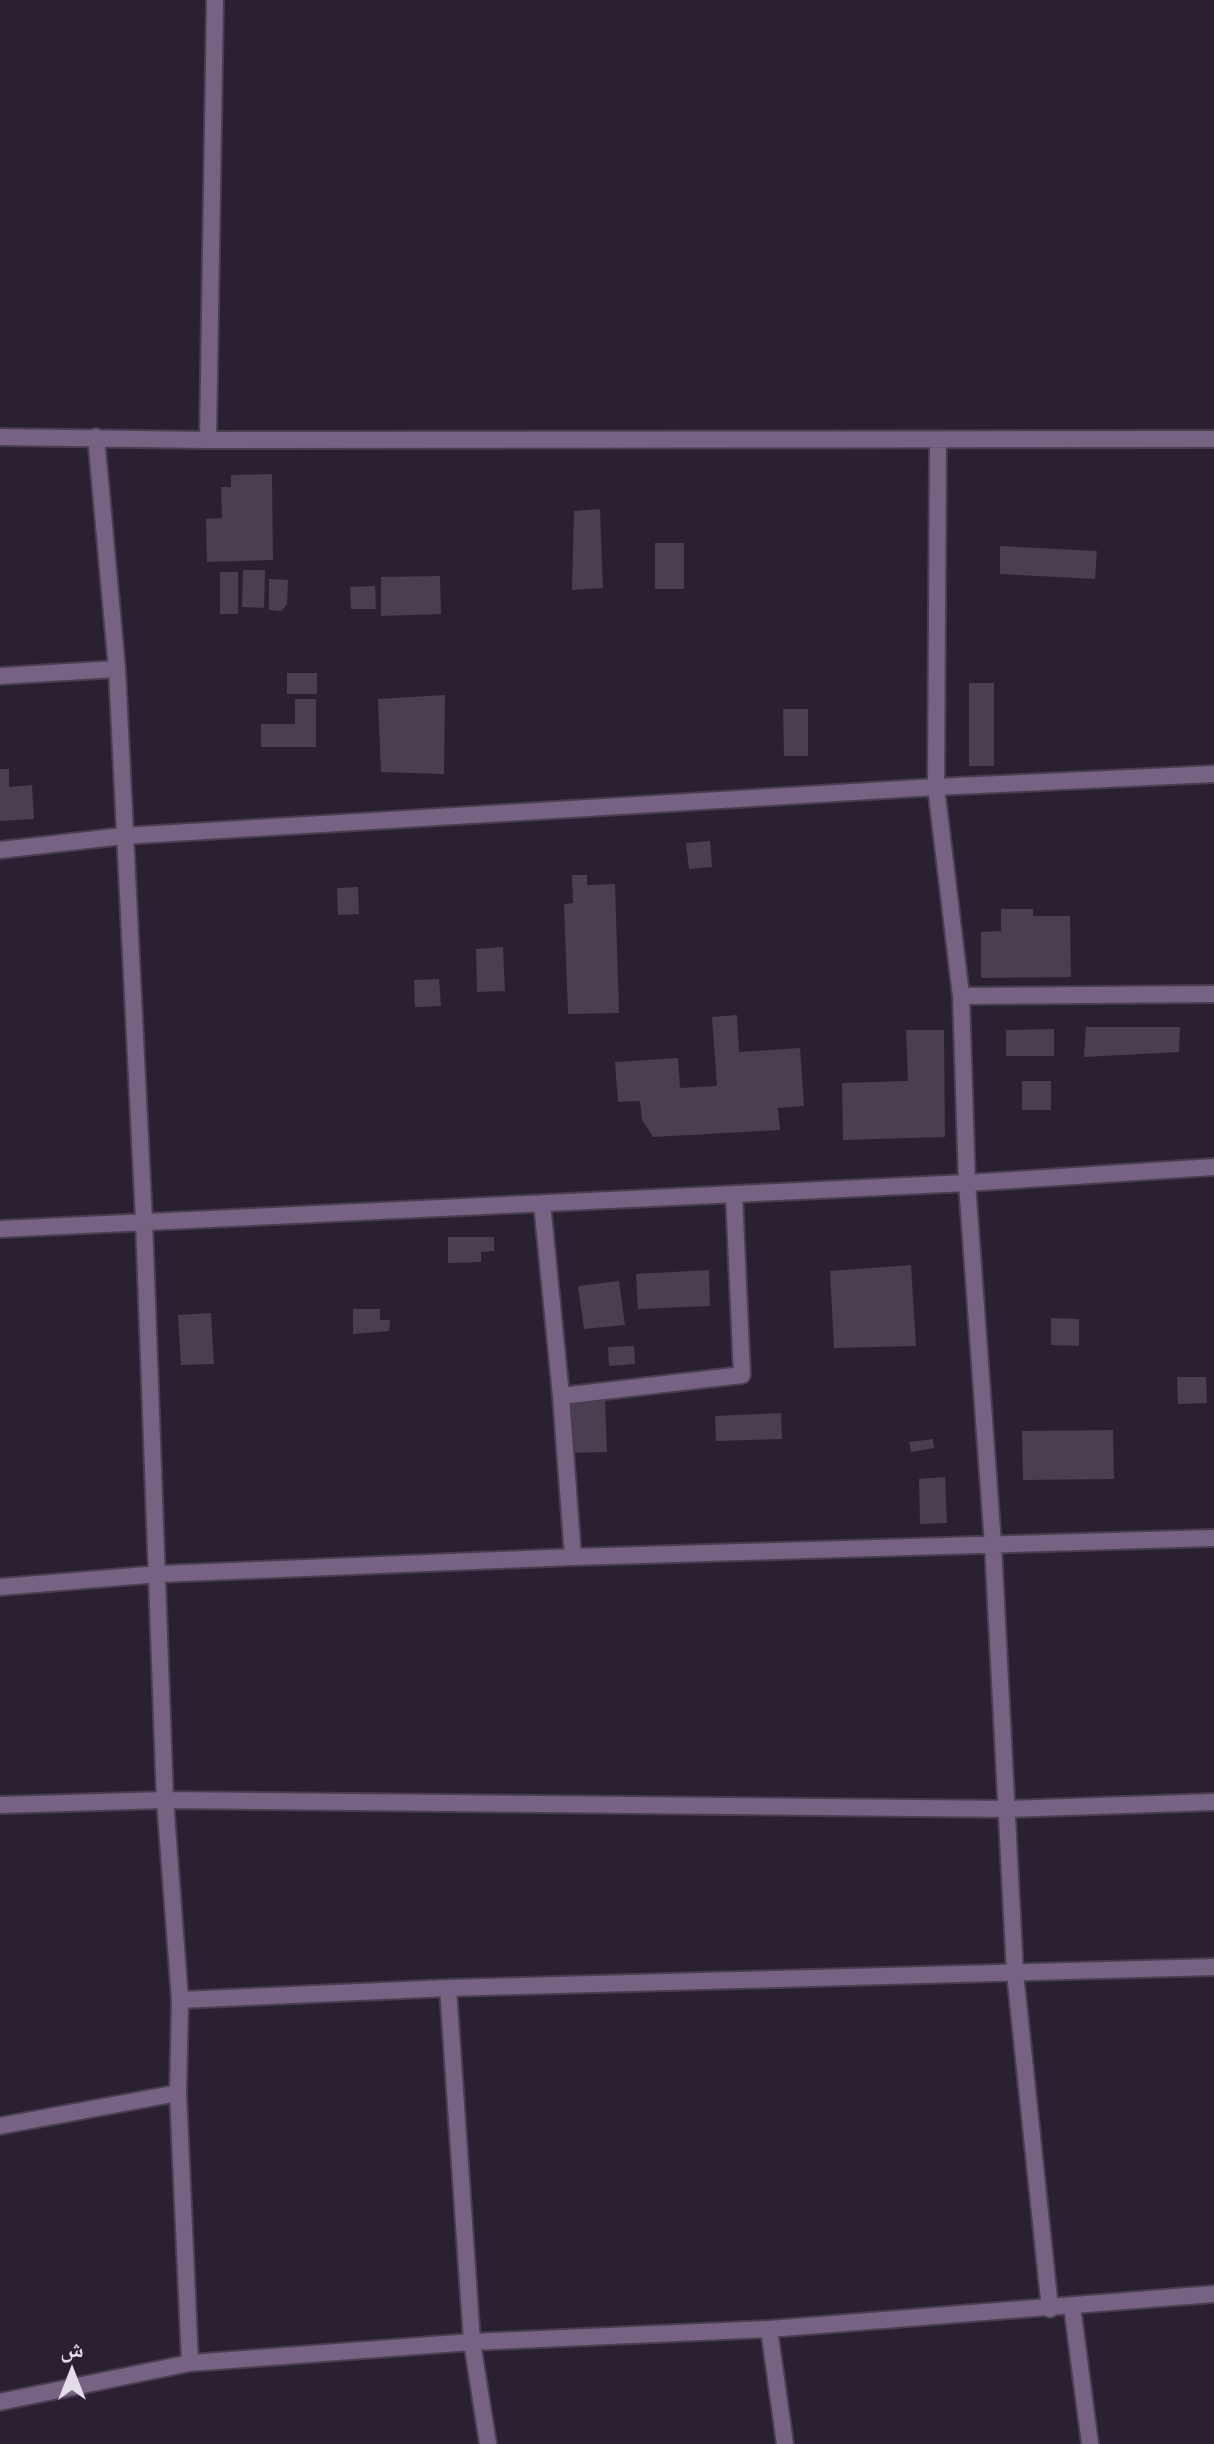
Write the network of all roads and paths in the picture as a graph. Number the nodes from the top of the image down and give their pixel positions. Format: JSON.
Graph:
{"nodes":[{"id":1,"x":215,"y":0,"type":"edge"},
{"id":2,"x":0,"y":437,"type":"edge"},
{"id":3,"x":96,"y":437,"type":"junction"},
{"id":4,"x":1214,"y":439,"type":"edge"},
{"id":5,"x":208,"y":440,"type":"junction"},
{"id":6,"x":938,"y":441,"type":"junction"},
{"id":7,"x":117,"y":669,"type":"junction"},
{"id":8,"x":0,"y":676,"type":"edge"},
{"id":9,"x":1214,"y":774,"type":"edge"},
{"id":10,"x":936,"y":787,"type":"junction"},
{"id":11,"x":123,"y":836,"type":"junction"},
{"id":12,"x":0,"y":850,"type":"edge"},
{"id":13,"x":1214,"y":994,"type":"edge"},
{"id":14,"x":961,"y":996,"type":"junction"},
{"id":15,"x":1214,"y":1167,"type":"edge"},
{"id":16,"x":967,"y":1183,"type":"junction"},
{"id":17,"x":734,"y":1194,"type":"junction"},
{"id":18,"x":542,"y":1203,"type":"junction"},
{"id":19,"x":144,"y":1221,"type":"junction"},
{"id":20,"x":0,"y":1229,"type":"edge"},
{"id":21,"x":561,"y":1396,"type":"junction"},
{"id":22,"x":1214,"y":1538,"type":"edge"},
{"id":23,"x":993,"y":1545,"type":"junction"},
{"id":24,"x":573,"y":1557,"type":"junction"},
{"id":25,"x":159,"y":1574,"type":"junction"},
{"id":26,"x":0,"y":1587,"type":"edge"},
{"id":27,"x":165,"y":1800,"type":"junction"},
{"id":28,"x":1214,"y":1802,"type":"edge"},
{"id":29,"x":0,"y":1805,"type":"edge"},
{"id":30,"x":1008,"y":1809,"type":"junction"},
{"id":31,"x":1214,"y":1967,"type":"edge"},
{"id":32,"x":1015,"y":1973,"type":"junction"},
{"id":33,"x":448,"y":1988,"type":"junction"},
{"id":34,"x":180,"y":2000,"type":"junction"},
{"id":35,"x":178,"y":2093,"type":"junction"},
{"id":36,"x":0,"y":2126,"type":"edge"},
{"id":37,"x":1214,"y":2294,"type":"edge"},
{"id":38,"x":1072,"y":2306,"type":"junction"},
{"id":39,"x":1050,"y":2309,"type":"junction"},
{"id":40,"x":769,"y":2329,"type":"junction"},
{"id":41,"x":472,"y":2342,"type":"junction"},
{"id":42,"x":190,"y":2363,"type":"junction"},
{"id":43,"x":0,"y":2402,"type":"edge"},
{"id":44,"x":488,"y":2444,"type":"edge"},
{"id":45,"x":785,"y":2444,"type":"edge"},
{"id":46,"x":1090,"y":2444,"type":"edge"}],
"edges":[{"from":1,"to":5,"type":"street"},
{"from":2,"to":3,"type":"street"},
{"from":3,"to":5,"type":"street"},
{"from":3,"to":7,"type":"street"},
{"from":4,"to":6,"type":"street"},
{"from":5,"to":6,"type":"street"},
{"from":6,"to":10,"type":"street"},
{"from":7,"to":8,"type":"street"},
{"from":7,"to":11,"type":"street"},
{"from":9,"to":10,"type":"street"},
{"from":10,"to":11,"type":"street"},
{"from":10,"to":14,"type":"street"},
{"from":11,"to":12,"type":"street"},
{"from":11,"to":19,"type":"street"},
{"from":13,"to":14,"type":"street"},
{"from":14,"to":16,"type":"street"},
{"from":15,"to":16,"type":"street"},
{"from":16,"to":17,"type":"street"},
{"from":16,"to":23,"type":"street"},
{"from":17,"to":18,"type":"street"},
{"from":17,"to":21,"type":"street"},
{"from":18,"to":19,"type":"street"},
{"from":18,"to":21,"type":"street"},
{"from":19,"to":20,"type":"street"},
{"from":19,"to":25,"type":"street"},
{"from":21,"to":24,"type":"street"},
{"from":22,"to":23,"type":"street"},
{"from":23,"to":24,"type":"street"},
{"from":23,"to":30,"type":"street"},
{"from":24,"to":25,"type":"street"},
{"from":25,"to":26,"type":"street"},
{"from":25,"to":27,"type":"street"},
{"from":27,"to":29,"type":"street"},
{"from":27,"to":30,"type":"street"},
{"from":27,"to":34,"type":"street"},
{"from":28,"to":30,"type":"street"},
{"from":30,"to":32,"type":"street"},
{"from":31,"to":32,"type":"street"},
{"from":32,"to":33,"type":"street"},
{"from":32,"to":39,"type":"street"},
{"from":33,"to":34,"type":"street"},
{"from":33,"to":41,"type":"street"},
{"from":34,"to":35,"type":"street"},
{"from":35,"to":36,"type":"street"},
{"from":35,"to":42,"type":"street"},
{"from":37,"to":38,"type":"street"},
{"from":38,"to":39,"type":"street"},
{"from":38,"to":46,"type":"street"},
{"from":39,"to":40,"type":"street"},
{"from":40,"to":41,"type":"street"},
{"from":40,"to":45,"type":"street"},
{"from":41,"to":42,"type":"street"},
{"from":41,"to":44,"type":"street"},
{"from":42,"to":43,"type":"street"}]}
